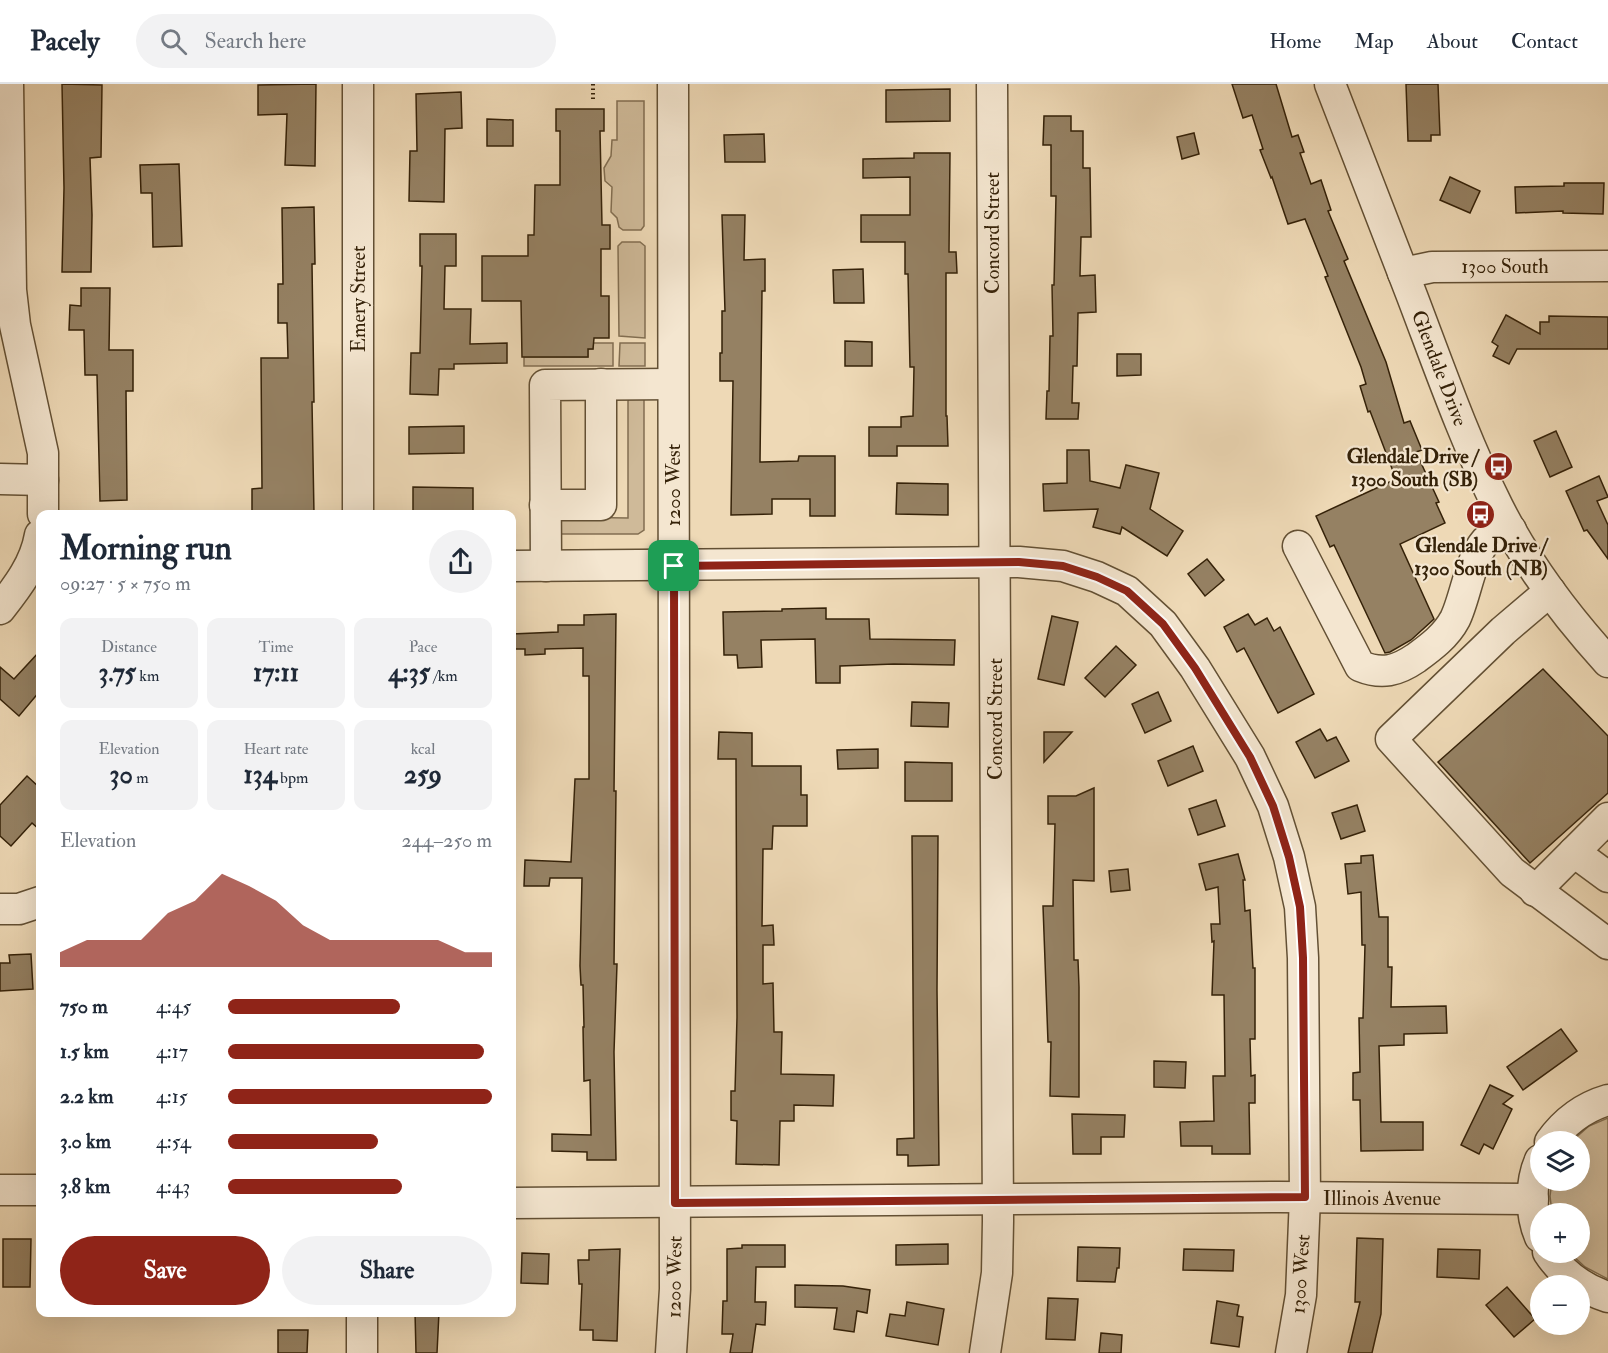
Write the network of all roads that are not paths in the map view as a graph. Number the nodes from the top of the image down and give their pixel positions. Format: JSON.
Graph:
{"nodes":[{"id":1,"x":8,"y":84,"type":"edge"},
{"id":2,"x":358,"y":84,"type":"edge"},
{"id":3,"x":673,"y":84,"type":"edge"},
{"id":4,"x":992,"y":84,"type":"edge"},
{"id":5,"x":1330,"y":84,"type":"edge"},
{"id":6,"x":5,"y":239,"type":"edge"},
{"id":7,"x":1608,"y":266,"type":"edge"},
{"id":8,"x":1403,"y":273,"type":"junction"},
{"id":9,"x":601,"y":384,"type":"junction"},
{"id":10,"x":673,"y":384,"type":"junction"},
{"id":11,"x":0,"y":479,"type":"edge"},
{"id":12,"x":43,"y":480,"type":"junction"},
{"id":13,"x":545,"y":505,"type":"junction"},
{"id":14,"x":43,"y":510,"type":"edge"},
{"id":15,"x":358,"y":510,"type":"edge"},
{"id":16,"x":1511,"y":530,"type":"junction"},
{"id":17,"x":1298,"y":546,"type":"dead end"},
{"id":18,"x":36,"y":549,"type":"edge"},
{"id":19,"x":994,"y":562,"type":"junction"},
{"id":20,"x":516,"y":566,"type":"edge"},
{"id":21,"x":546,"y":566,"type":"junction"},
{"id":22,"x":674,"y":566,"type":"junction"},
{"id":23,"x":1550,"y":591,"type":"junction"},
{"id":24,"x":0,"y":609,"type":"edge"},
{"id":25,"x":1608,"y":662,"type":"edge"},
{"id":26,"x":1608,"y":818,"type":"edge"},
{"id":27,"x":1574,"y":852,"type":"junction"},
{"id":28,"x":1608,"y":878,"type":"edge"},
{"id":29,"x":1535,"y":891,"type":"junction"},
{"id":30,"x":36,"y":903,"type":"edge"},
{"id":31,"x":0,"y":909,"type":"edge"},
{"id":32,"x":1608,"y":944,"type":"edge"},
{"id":33,"x":1608,"y":1100,"type":"edge"},
{"id":34,"x":1560,"y":1131,"type":"edge"},
{"id":35,"x":0,"y":1190,"type":"edge"},
{"id":36,"x":36,"y":1190,"type":"edge"},
{"id":37,"x":1534,"y":1191,"type":"edge"},
{"id":38,"x":1305,"y":1197,"type":"junction"},
{"id":39,"x":1533,"y":1199,"type":"junction"},
{"id":40,"x":997,"y":1200,"type":"junction"},
{"id":41,"x":516,"y":1203,"type":"edge"},
{"id":42,"x":675,"y":1203,"type":"junction"},
{"id":43,"x":1533,"y":1203,"type":"edge"},
{"id":44,"x":1557,"y":1263,"type":"edge"},
{"id":45,"x":1608,"y":1298,"type":"edge"},
{"id":46,"x":362,"y":1317,"type":"edge"},
{"id":47,"x":362,"y":1353,"type":"edge"},
{"id":48,"x":671,"y":1353,"type":"edge"},
{"id":49,"x":985,"y":1353,"type":"edge"},
{"id":50,"x":1291,"y":1353,"type":"edge"}],
"edges":[{"from":1,"to":6,"type":"street"},
{"from":2,"to":15,"type":"street","name":"Emery Street"},
{"from":3,"to":10,"type":"street","name":"1200 West"},
{"from":4,"to":19,"type":"street","name":"Concord Street"},
{"from":5,"to":8,"type":"street","name":"Glendale Drive"},
{"from":6,"to":12,"type":"street"},
{"from":7,"to":8,"type":"street","name":"1300 South"},
{"from":8,"to":16,"type":"street","name":"Glendale Drive"},
{"from":9,"to":10,"type":"street"},
{"from":9,"to":13,"type":"street"},
{"from":9,"to":13,"type":"street"},
{"from":10,"to":22,"type":"street","name":"1200 West"},
{"from":11,"to":12,"type":"street"},
{"from":12,"to":14,"type":"street"},
{"from":13,"to":21,"type":"street"},
{"from":16,"to":17,"type":"street"},
{"from":16,"to":23,"type":"street","name":"Glendale Drive"},
{"from":18,"to":24,"type":"street"},
{"from":19,"to":22,"type":"street","name":"1300 West"},
{"from":19,"to":38,"type":"street","name":"1300 West"},
{"from":19,"to":40,"type":"street","name":"Concord Street"},
{"from":20,"to":21,"type":"street","name":"1300 West"},
{"from":21,"to":22,"type":"street","name":"1300 West"},
{"from":22,"to":42,"type":"street","name":"1200 West"},
{"from":23,"to":25,"type":"street","name":"Glendale Drive"},
{"from":23,"to":29,"type":"street"},
{"from":26,"to":27,"type":"street"},
{"from":27,"to":28,"type":"street"},
{"from":27,"to":29,"type":"street"},
{"from":29,"to":32,"type":"street"},
{"from":30,"to":31,"type":"street"},
{"from":33,"to":34,"type":"street"},
{"from":35,"to":36,"type":"street"},
{"from":37,"to":39,"type":"street"},
{"from":38,"to":39,"type":"street","name":"Illinois Avenue"},
{"from":38,"to":40,"type":"street","name":"Illinois Avenue"},
{"from":38,"to":50,"type":"street","name":"1300 West"},
{"from":39,"to":43,"type":"street"},
{"from":40,"to":42,"type":"street","name":"Illinois Avenue"},
{"from":40,"to":49,"type":"street","name":"Concord Street"},
{"from":41,"to":42,"type":"street","name":"Illinois Avenue"},
{"from":42,"to":48,"type":"street","name":"1200 West"},
{"from":44,"to":45,"type":"street"},
{"from":46,"to":47,"type":"street"}]}
